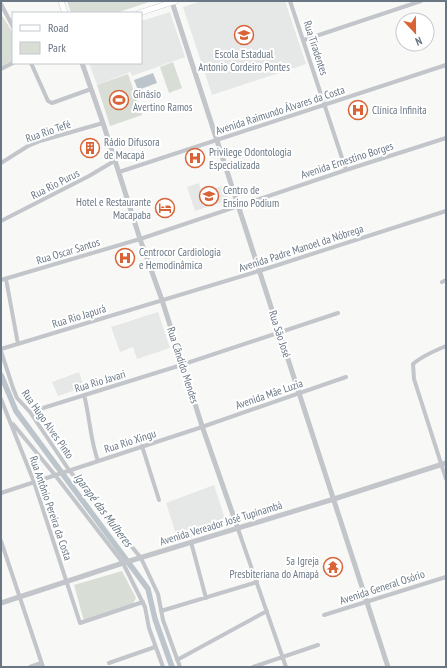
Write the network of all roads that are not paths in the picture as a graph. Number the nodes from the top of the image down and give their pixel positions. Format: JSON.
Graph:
{"nodes":[{"id":1,"x":61,"y":1,"type":"edge"},
{"id":2,"x":290,"y":1,"type":"edge"},
{"id":3,"x":421,"y":1,"type":"edge"},
{"id":4,"x":173,"y":2,"type":"edge"},
{"id":5,"x":1,"y":4,"type":"edge"},
{"id":6,"x":65,"y":12,"type":"edge"},
{"id":7,"x":142,"y":12,"type":"edge"},
{"id":8,"x":12,"y":25,"type":"edge"},
{"id":9,"x":304,"y":40,"type":"junction"},
{"id":10,"x":12,"y":64,"type":"edge"},
{"id":11,"x":32,"y":64,"type":"edge"},
{"id":12,"x":82,"y":64,"type":"edge"},
{"id":13,"x":446,"y":65,"type":"edge"},
{"id":14,"x":1,"y":69,"type":"edge"},
{"id":15,"x":92,"y":89,"type":"junction"},
{"id":16,"x":325,"y":105,"type":"junction"},
{"id":17,"x":103,"y":123,"type":"junction"},
{"id":18,"x":446,"y":138,"type":"edge"},
{"id":19,"x":216,"y":140,"type":"junction"},
{"id":20,"x":116,"y":160,"type":"junction"},
{"id":21,"x":1,"y":163,"type":"edge"},
{"id":22,"x":346,"y":170,"type":"junction"},
{"id":23,"x":119,"y":172,"type":"junction"},
{"id":24,"x":239,"y":205,"type":"junction"},
{"id":25,"x":446,"y":211,"type":"edge"},
{"id":26,"x":1,"y":221,"type":"edge"},
{"id":27,"x":140,"y":239,"type":"junction"},
{"id":28,"x":259,"y":271,"type":"junction"},
{"id":29,"x":6,"y":279,"type":"junction"},
{"id":30,"x":1,"y":280,"type":"edge"},
{"id":31,"x":162,"y":300,"type":"junction"},
{"id":32,"x":338,"y":313,"type":"dead end"},
{"id":33,"x":280,"y":332,"type":"junction"},
{"id":34,"x":18,"y":344,"type":"junction"},
{"id":35,"x":446,"y":346,"type":"edge"},
{"id":36,"x":1,"y":350,"type":"edge"},
{"id":37,"x":182,"y":365,"type":"junction"},
{"id":38,"x":346,"y":377,"type":"dead end"},
{"id":39,"x":300,"y":393,"type":"junction"},
{"id":40,"x":84,"y":395,"type":"junction"},
{"id":41,"x":1,"y":400,"type":"edge"},
{"id":42,"x":30,"y":412,"type":"junction"},
{"id":43,"x":10,"y":421,"type":"junction"},
{"id":44,"x":200,"y":427,"type":"junction"},
{"id":45,"x":142,"y":446,"type":"junction"},
{"id":46,"x":98,"y":461,"type":"junction"},
{"id":47,"x":444,"y":464,"type":"edge"},
{"id":48,"x":68,"y":470,"type":"junction"},
{"id":49,"x":55,"y":475,"type":"junction"},
{"id":50,"x":446,"y":479,"type":"edge"},
{"id":51,"x":34,"y":482,"type":"junction"},
{"id":52,"x":1,"y":493,"type":"edge"},
{"id":53,"x":334,"y":499,"type":"junction"},
{"id":54,"x":159,"y":500,"type":"dead end"},
{"id":55,"x":238,"y":529,"type":"junction"},
{"id":56,"x":1,"y":542,"type":"edge"},
{"id":57,"x":191,"y":542,"type":"junction"},
{"id":58,"x":139,"y":558,"type":"junction"},
{"id":59,"x":125,"y":562,"type":"junction"},
{"id":60,"x":446,"y":576,"type":"edge"},
{"id":61,"x":66,"y":582,"type":"junction"},
{"id":62,"x":257,"y":582,"type":"junction"},
{"id":63,"x":19,"y":597,"type":"junction"},
{"id":64,"x":206,"y":598,"type":"junction"},
{"id":65,"x":143,"y":602,"type":"junction"},
{"id":66,"x":367,"y":602,"type":"junction"},
{"id":67,"x":1,"y":603,"type":"edge"},
{"id":68,"x":161,"y":611,"type":"junction"},
{"id":69,"x":267,"y":611,"type":"junction"},
{"id":70,"x":324,"y":615,"type":"dead end"},
{"id":71,"x":318,"y":646,"type":"dead end"},
{"id":72,"x":155,"y":647,"type":"junction"},
{"id":73,"x":283,"y":657,"type":"junction"},
{"id":74,"x":177,"y":660,"type":"junction"},
{"id":75,"x":109,"y":663,"type":"dead end"},
{"id":76,"x":42,"y":665,"type":"edge"},
{"id":77,"x":30,"y":667,"type":"edge"},
{"id":78,"x":163,"y":667,"type":"edge"},
{"id":79,"x":180,"y":667,"type":"edge"},
{"id":80,"x":253,"y":667,"type":"edge"},
{"id":81,"x":286,"y":667,"type":"edge"},
{"id":82,"x":388,"y":667,"type":"edge"}],
"edges":[{"from":1,"to":6,"type":"main road"},
{"from":2,"to":9,"type":"street","name":"Rua Tiradentes"},
{"from":3,"to":9,"type":"street"},
{"from":4,"to":7,"type":"main road"},
{"from":4,"to":19,"type":"street","name":"Rua São José"},
{"from":5,"to":8,"type":"street"},
{"from":9,"to":16,"type":"street","name":"Rua Tiradentes"},
{"from":10,"to":14,"type":"street"},
{"from":11,"to":15,"type":"street"},
{"from":12,"to":15,"type":"street","name":"Rua Cândido Mendes"},
{"from":13,"to":16,"type":"street","name":"Avenida Raimundo Álvares da Costa"},
{"from":15,"to":17,"type":"street","name":"Rua Cândido Mendes"},
{"from":16,"to":19,"type":"street","name":"Avenida Raimundo Álvares da Costa"},
{"from":16,"to":22,"type":"street","name":"Rua Tiradentes"},
{"from":17,"to":20,"type":"street","name":"Rua Cândido Mendes"},
{"from":17,"to":21,"type":"street","name":"Rua Rio Tefé"},
{"from":18,"to":22,"type":"street","name":"Avenida Ernestino Borges"},
{"from":19,"to":23,"type":"street","name":"Avenida Raimundo Álvares da Costa"},
{"from":19,"to":24,"type":"street","name":"Rua São José"},
{"from":20,"to":23,"type":"street","name":"Rua Cândido Mendes"},
{"from":20,"to":26,"type":"street","name":"Rua Rio Purus"},
{"from":22,"to":24,"type":"street","name":"Avenida Ernestino Borges"},
{"from":23,"to":27,"type":"street","name":"Rua Cândido Mendes"},
{"from":24,"to":27,"type":"street","name":"Avenida Ernestino Borges"},
{"from":24,"to":28,"type":"street","name":"Rua São José"},
{"from":25,"to":28,"type":"street","name":"Avenida Padre Manoel da Nóbrega"},
{"from":27,"to":29,"type":"street","name":"Rua Oscar Santos"},
{"from":27,"to":31,"type":"street","name":"Rua Cândido Mendes"},
{"from":28,"to":31,"type":"street","name":"Avenida Padre Manoel da Nóbrega"},
{"from":28,"to":33,"type":"street","name":"Rua São José"},
{"from":29,"to":30,"type":"street","name":"Rua Oscar Santos"},
{"from":29,"to":34,"type":"street"},
{"from":31,"to":34,"type":"street","name":"Rua Rio Japurá"},
{"from":31,"to":37,"type":"street","name":"Rua Cândido Mendes"},
{"from":32,"to":33,"type":"street","name":"Rua Rio Javari"},
{"from":33,"to":37,"type":"street","name":"Rua Rio Javari"},
{"from":33,"to":39,"type":"street","name":"Rua São José"},
{"from":34,"to":36,"type":"street","name":"Rua Rio Japurá"},
{"from":35,"to":47,"type":"street"},
{"from":36,"to":42,"type":"street","name":"Rua Hugo Alves Pinto"},
{"from":37,"to":40,"type":"street","name":"Rua Rio Javari"},
{"from":37,"to":44,"type":"street","name":"Rua Cândido Mendes"},
{"from":38,"to":39,"type":"street","name":"Avenida Mãe Luzia"},
{"from":39,"to":44,"type":"street","name":"Avenida Mãe Luzia"},
{"from":39,"to":53,"type":"street","name":"Rua São José"},
{"from":40,"to":42,"type":"street","name":"Rua Rio Javari"},
{"from":40,"to":46,"type":"street"},
{"from":41,"to":43,"type":"street","name":"Rua Antônio Pereira da Costa"},
{"from":42,"to":48,"type":"street","name":"Rua Hugo Alves Pinto"},
{"from":43,"to":49,"type":"street"},
{"from":43,"to":51,"type":"street","name":"Rua Antônio Pereira da Costa"},
{"from":44,"to":45,"type":"street","name":"Rua Rio Xingu"},
{"from":44,"to":55,"type":"street","name":"Rua Cândido Mendes"},
{"from":45,"to":46,"type":"street","name":"Rua Rio Xingu"},
{"from":45,"to":54,"type":"street"},
{"from":46,"to":48,"type":"street","name":"Rua Rio Xingu"},
{"from":47,"to":50,"type":"street"},
{"from":47,"to":53,"type":"street","name":"Avenida Vereador José Tupinambá"},
{"from":48,"to":49,"type":"street"},
{"from":48,"to":58,"type":"street","name":"Rua Hugo Alves Pinto"},
{"from":49,"to":51,"type":"street"},
{"from":49,"to":59,"type":"street"},
{"from":51,"to":52,"type":"street"},
{"from":51,"to":61,"type":"street","name":"Rua Antônio Pereira da Costa"},
{"from":53,"to":55,"type":"street","name":"Avenida Vereador José Tupinambá"},
{"from":53,"to":66,"type":"street","name":"Rua São José"},
{"from":55,"to":57,"type":"street","name":"Avenida Vereador José Tupinambá"},
{"from":55,"to":62,"type":"street","name":"Rua Cândido Mendes"},
{"from":56,"to":63,"type":"street"},
{"from":57,"to":58,"type":"street","name":"Avenida Vereador José Tupinambá"},
{"from":57,"to":64,"type":"street"},
{"from":58,"to":59,"type":"street","name":"Avenida Vereador José Tupinambá"},
{"from":58,"to":68,"type":"street","name":"Rua Hugo Alves Pinto"},
{"from":59,"to":61,"type":"street","name":"Avenida Vereador José Tupinambá"},
{"from":59,"to":65,"type":"street"},
{"from":60,"to":66,"type":"street","name":"Avenida General Osório"},
{"from":61,"to":63,"type":"street","name":"Avenida Vereador José Tupinambá"},
{"from":61,"to":65,"type":"street","name":"Rua Antônio Pereira da Costa"},
{"from":62,"to":64,"type":"street"},
{"from":62,"to":69,"type":"street","name":"Rua Cândido Mendes"},
{"from":63,"to":67,"type":"street","name":"Avenida Vereador José Tupinambá"},
{"from":63,"to":76,"type":"street"},
{"from":64,"to":68,"type":"street"},
{"from":65,"to":72,"type":"street"},
{"from":66,"to":70,"type":"street","name":"Avenida General Osório"},
{"from":66,"to":82,"type":"street","name":"Rua São José"},
{"from":68,"to":74,"type":"street","name":"Rua Hugo Alves Pinto"},
{"from":69,"to":73,"type":"street","name":"Rua Cândido Mendes"},
{"from":69,"to":74,"type":"street"},
{"from":71,"to":73,"type":"street"},
{"from":72,"to":75,"type":"street"},
{"from":72,"to":78,"type":"street"},
{"from":73,"to":80,"type":"street"},
{"from":73,"to":81,"type":"street","name":"Rua Cândido Mendes"},
{"from":74,"to":79,"type":"street","name":"Rua Hugo Alves Pinto"},
{"from":76,"to":77,"type":"street"}]}
